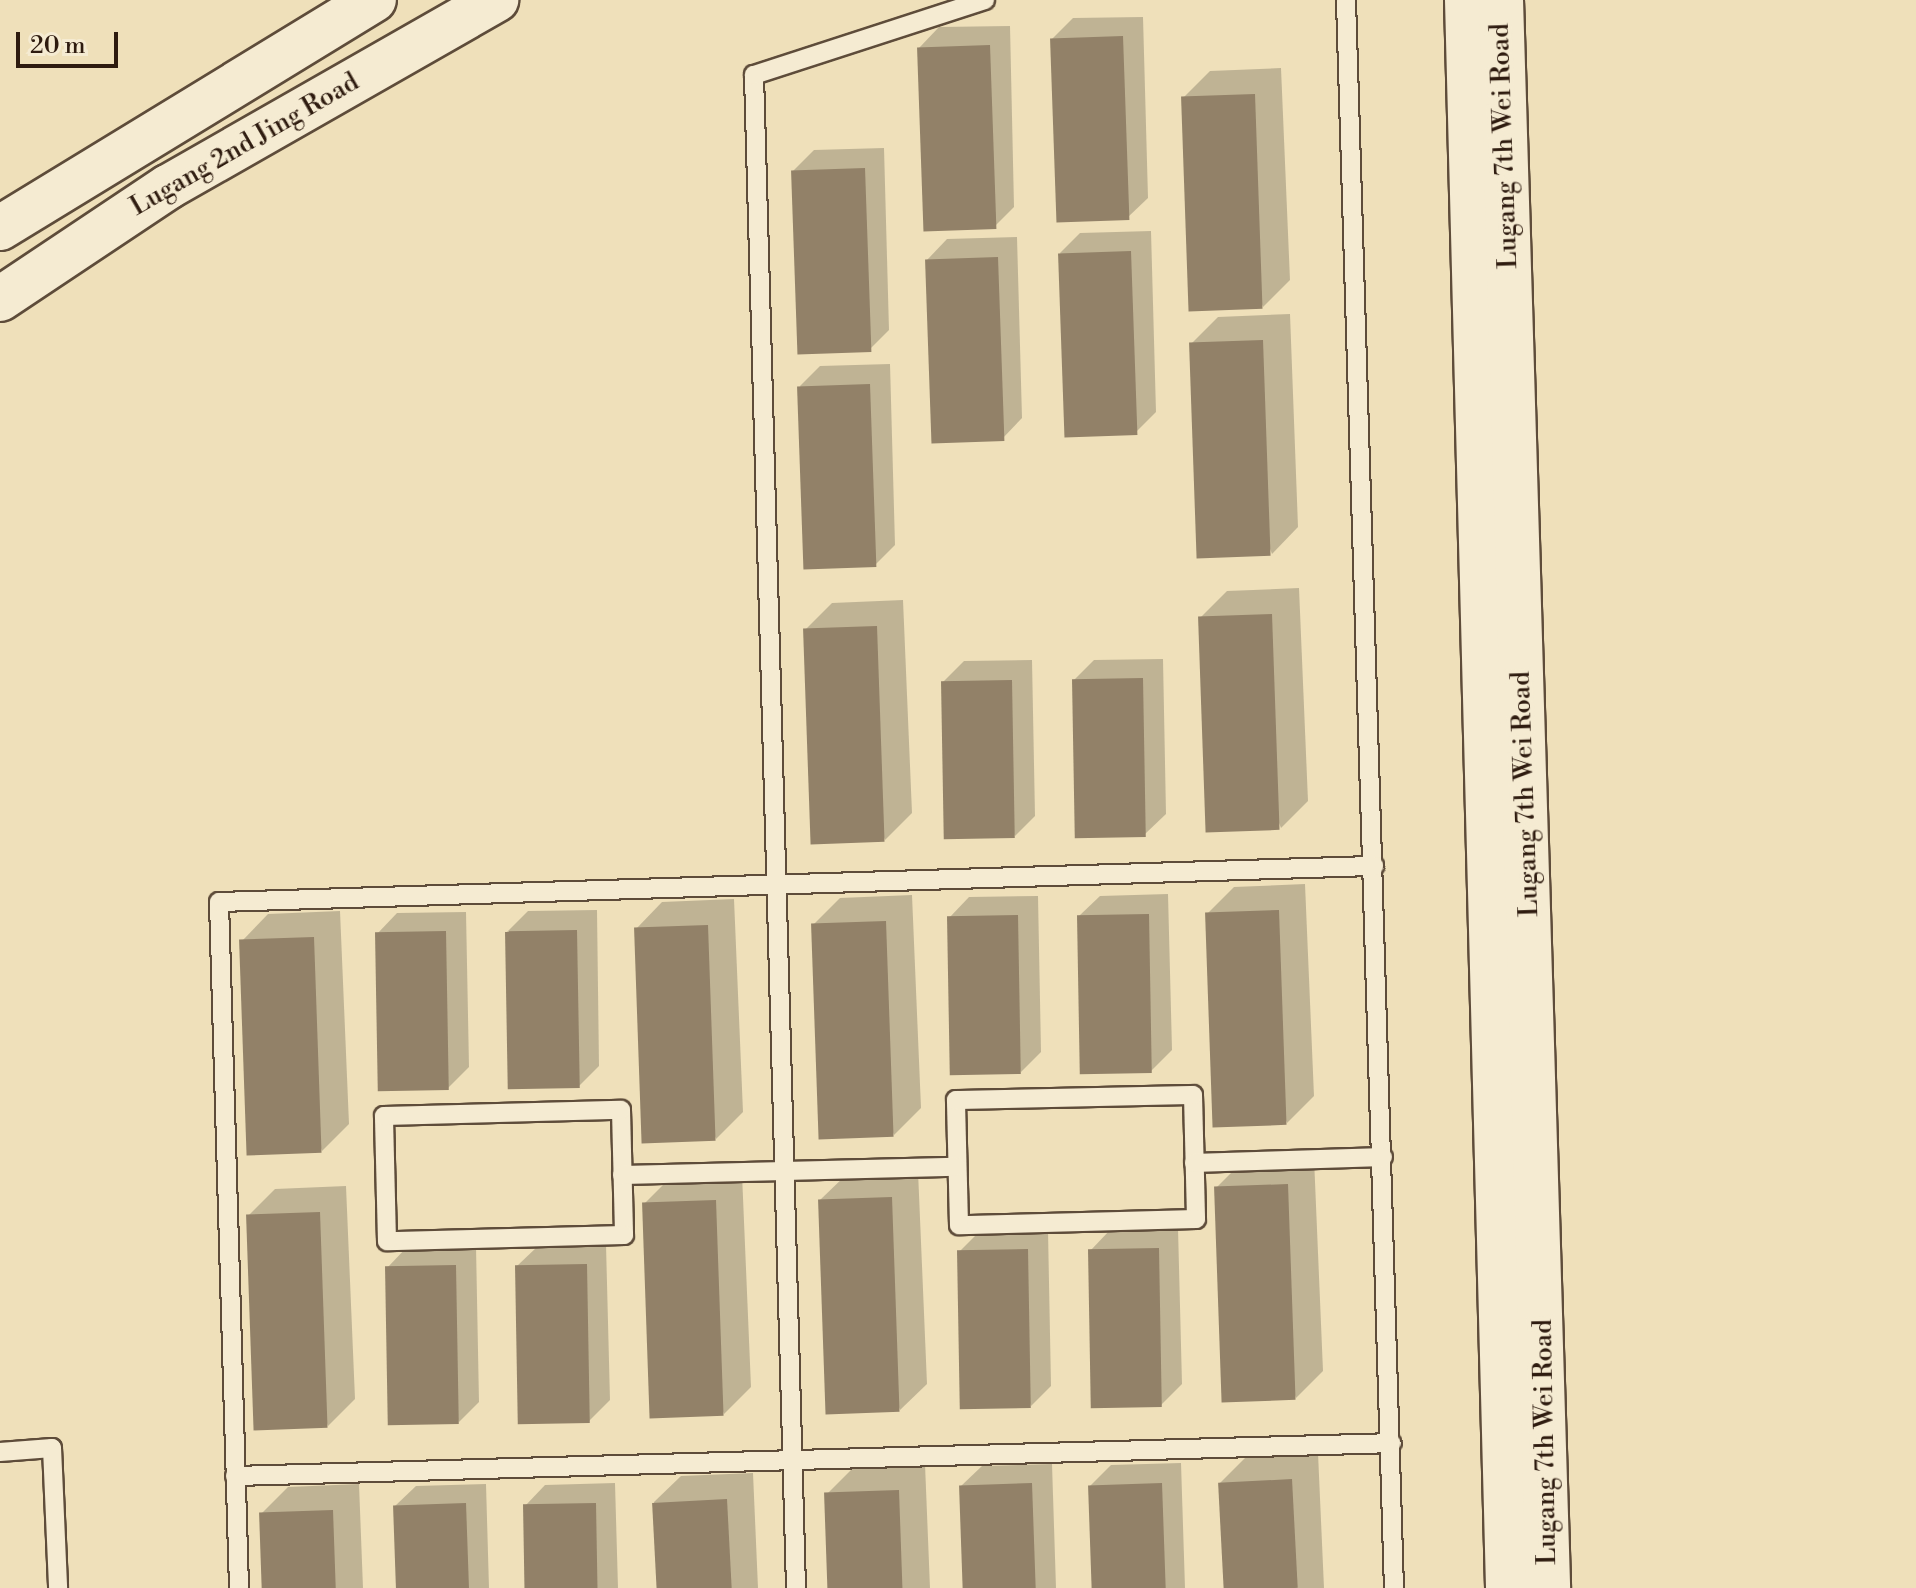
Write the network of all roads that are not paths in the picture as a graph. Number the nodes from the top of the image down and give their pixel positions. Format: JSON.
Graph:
{"nodes":[{"id":1,"x":374,"y":0,"type":"edge"},
{"id":2,"x":496,"y":0,"type":"edge"},
{"id":3,"x":985,"y":0,"type":"edge"},
{"id":4,"x":1346,"y":0,"type":"edge"},
{"id":5,"x":1467,"y":0,"type":"edge"},
{"id":6,"x":1501,"y":0,"type":"edge"},
{"id":7,"x":0,"y":228,"type":"edge"},
{"id":8,"x":0,"y":299,"type":"edge"},
{"id":9,"x":1374,"y":866,"type":"junction"},
{"id":10,"x":777,"y":884,"type":"junction"},
{"id":11,"x":1383,"y":1157,"type":"junction"},
{"id":12,"x":1194,"y":1163,"type":"junction"},
{"id":13,"x":957,"y":1167,"type":"junction"},
{"id":14,"x":784,"y":1171,"type":"junction"},
{"id":15,"x":622,"y":1175,"type":"junction"},
{"id":16,"x":1392,"y":1443,"type":"junction"},
{"id":17,"x":0,"y":1452,"type":"edge"},
{"id":18,"x":792,"y":1460,"type":"junction"},
{"id":19,"x":235,"y":1476,"type":"junction"},
{"id":20,"x":58,"y":1588,"type":"edge"},
{"id":21,"x":239,"y":1588,"type":"edge"},
{"id":22,"x":796,"y":1588,"type":"edge"},
{"id":23,"x":1394,"y":1588,"type":"edge"},
{"id":24,"x":1508,"y":1588,"type":"edge"},
{"id":25,"x":1548,"y":1588,"type":"edge"}],
"edges":[{"from":1,"to":7,"type":"street","name":"Lugang 2nd Jing Road"},
{"from":2,"to":8,"type":"street","name":"Lugang 2nd Jing Road"},
{"from":3,"to":10,"type":"lane"},
{"from":4,"to":9,"type":"lane"},
{"from":5,"to":24,"type":"street","name":"Lugang 7th Wei Road"},
{"from":6,"to":25,"type":"street","name":"Lugang 7th Wei Road"},
{"from":9,"to":10,"type":"lane"},
{"from":9,"to":11,"type":"lane"},
{"from":10,"to":14,"type":"lane"},
{"from":10,"to":19,"type":"lane"},
{"from":11,"to":12,"type":"lane"},
{"from":11,"to":16,"type":"lane"},
{"from":12,"to":13,"type":"lane"},
{"from":12,"to":13,"type":"lane"},
{"from":13,"to":14,"type":"lane"},
{"from":14,"to":15,"type":"lane"},
{"from":14,"to":18,"type":"lane"},
{"from":15,"to":15,"type":"lane"},
{"from":16,"to":18,"type":"lane"},
{"from":16,"to":23,"type":"lane"},
{"from":17,"to":20,"type":"lane"},
{"from":18,"to":19,"type":"lane"},
{"from":18,"to":22,"type":"lane"},
{"from":19,"to":21,"type":"lane"}]}
